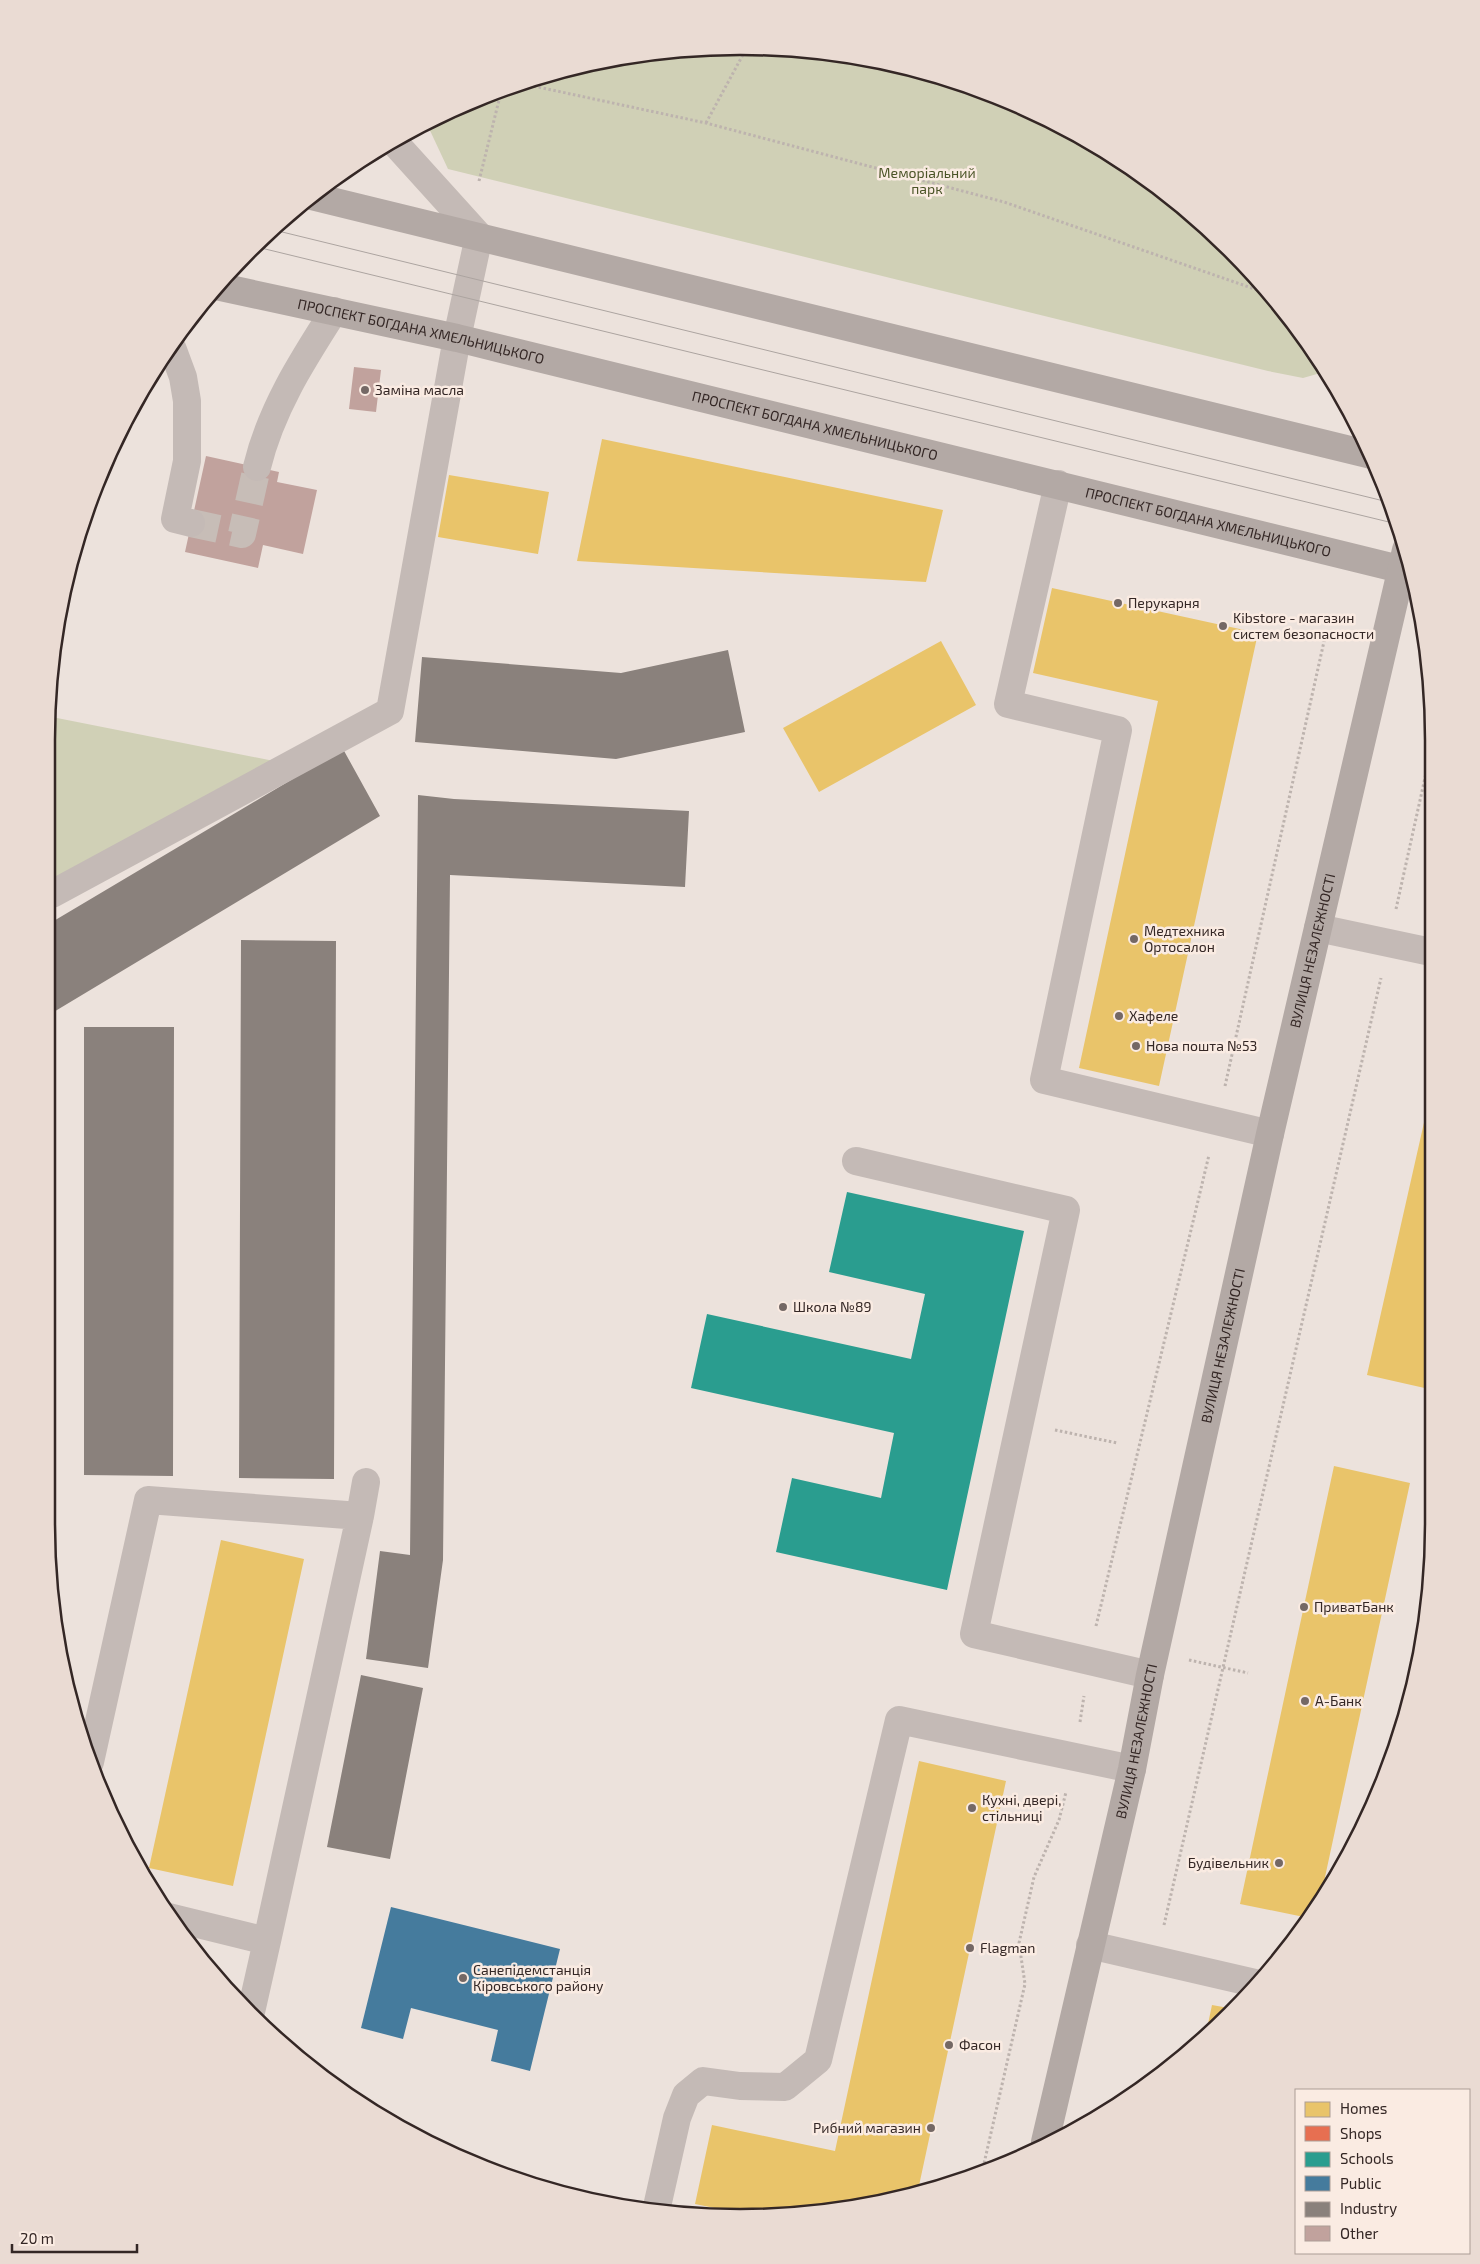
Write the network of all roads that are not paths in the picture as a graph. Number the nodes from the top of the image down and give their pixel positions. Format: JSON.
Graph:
{"nodes":[{"id":1,"x":398,"y":147,"type":"edge"},
{"id":2,"x":321,"y":198,"type":"edge"},
{"id":3,"x":479,"y":236,"type":"junction"},
{"id":4,"x":225,"y":288,"type":"edge"},
{"id":5,"x":334,"y":311,"type":"junction"},
{"id":6,"x":456,"y":338,"type":"junction"},
{"id":7,"x":174,"y":353,"type":"edge"},
{"id":8,"x":1361,"y":453,"type":"edge"},
{"id":9,"x":257,"y":467,"type":"tunnel mouth"},
{"id":10,"x":1058,"y":484,"type":"junction"},
{"id":11,"x":191,"y":523,"type":"tunnel mouth"},
{"id":12,"x":1402,"y":563,"type":"edge"},
{"id":13,"x":1405,"y":574,"type":"edge"},
{"id":14,"x":55,"y":892,"type":"edge"},
{"id":15,"x":1318,"y":928,"type":"junction"},
{"id":16,"x":1425,"y":951,"type":"edge"},
{"id":17,"x":1270,"y":1134,"type":"junction"},
{"id":18,"x":856,"y":1161,"type":"dead end"},
{"id":19,"x":366,"y":1482,"type":"dead end"},
{"id":20,"x":360,"y":1516,"type":"junction"},
{"id":21,"x":1150,"y":1675,"type":"junction"},
{"id":22,"x":93,"y":1749,"type":"edge"},
{"id":23,"x":1132,"y":1769,"type":"junction"},
{"id":24,"x":181,"y":1920,"type":"edge"},
{"id":25,"x":267,"y":1940,"type":"junction"},
{"id":26,"x":1090,"y":1945,"type":"junction"},
{"id":27,"x":1249,"y":1982,"type":"edge"},
{"id":28,"x":253,"y":2005,"type":"edge"},
{"id":29,"x":1046,"y":2136,"type":"edge"},
{"id":30,"x":658,"y":2204,"type":"edge"}],
"edges":[{"from":1,"to":3,"type":"lane"},
{"from":2,"to":3,"type":"main road"},
{"from":3,"to":6,"type":"lane"},
{"from":3,"to":8,"type":"main road"},
{"from":4,"to":5,"type":"main road","name":"ПРОСПЕКТ БОГДАНА ХМЕЛЬНИЦЬКОГО"},
{"from":5,"to":6,"type":"main road","name":"ПРОСПЕКТ БОГДАНА ХМЕЛЬНИЦЬКОГО"},
{"from":5,"to":9,"type":"lane"},
{"from":6,"to":10,"type":"main road","name":"ПРОСПЕКТ БОГДАНА ХМЕЛЬНИЦЬКОГО"},
{"from":6,"to":14,"type":"lane"},
{"from":7,"to":11,"type":"lane"},
{"from":10,"to":12,"type":"main road","name":"ПРОСПЕКТ БОГДАНА ХМЕЛЬНИЦЬКОГО"},
{"from":10,"to":17,"type":"lane"},
{"from":13,"to":15,"type":"main road","name":"ВУЛИЦЯ НЕЗАЛЕЖНОСТІ"},
{"from":15,"to":16,"type":"lane"},
{"from":15,"to":17,"type":"main road","name":"ВУЛИЦЯ НЕЗАЛЕЖНОСТІ"},
{"from":17,"to":21,"type":"main road","name":"ВУЛИЦЯ НЕЗАЛЕЖНОСТІ"},
{"from":18,"to":21,"type":"lane"},
{"from":19,"to":20,"type":"lane"},
{"from":20,"to":22,"type":"lane"},
{"from":20,"to":25,"type":"lane"},
{"from":21,"to":23,"type":"main road","name":"ВУЛИЦЯ НЕЗАЛЕЖНОСТІ"},
{"from":23,"to":26,"type":"main road","name":"ВУЛИЦЯ НЕЗАЛЕЖНОСТІ"},
{"from":23,"to":30,"type":"lane"},
{"from":24,"to":25,"type":"lane"},
{"from":25,"to":28,"type":"lane"},
{"from":26,"to":27,"type":"lane"},
{"from":26,"to":29,"type":"main road","name":"ВУЛИЦЯ НЕЗАЛЕЖНОСТІ"}]}
